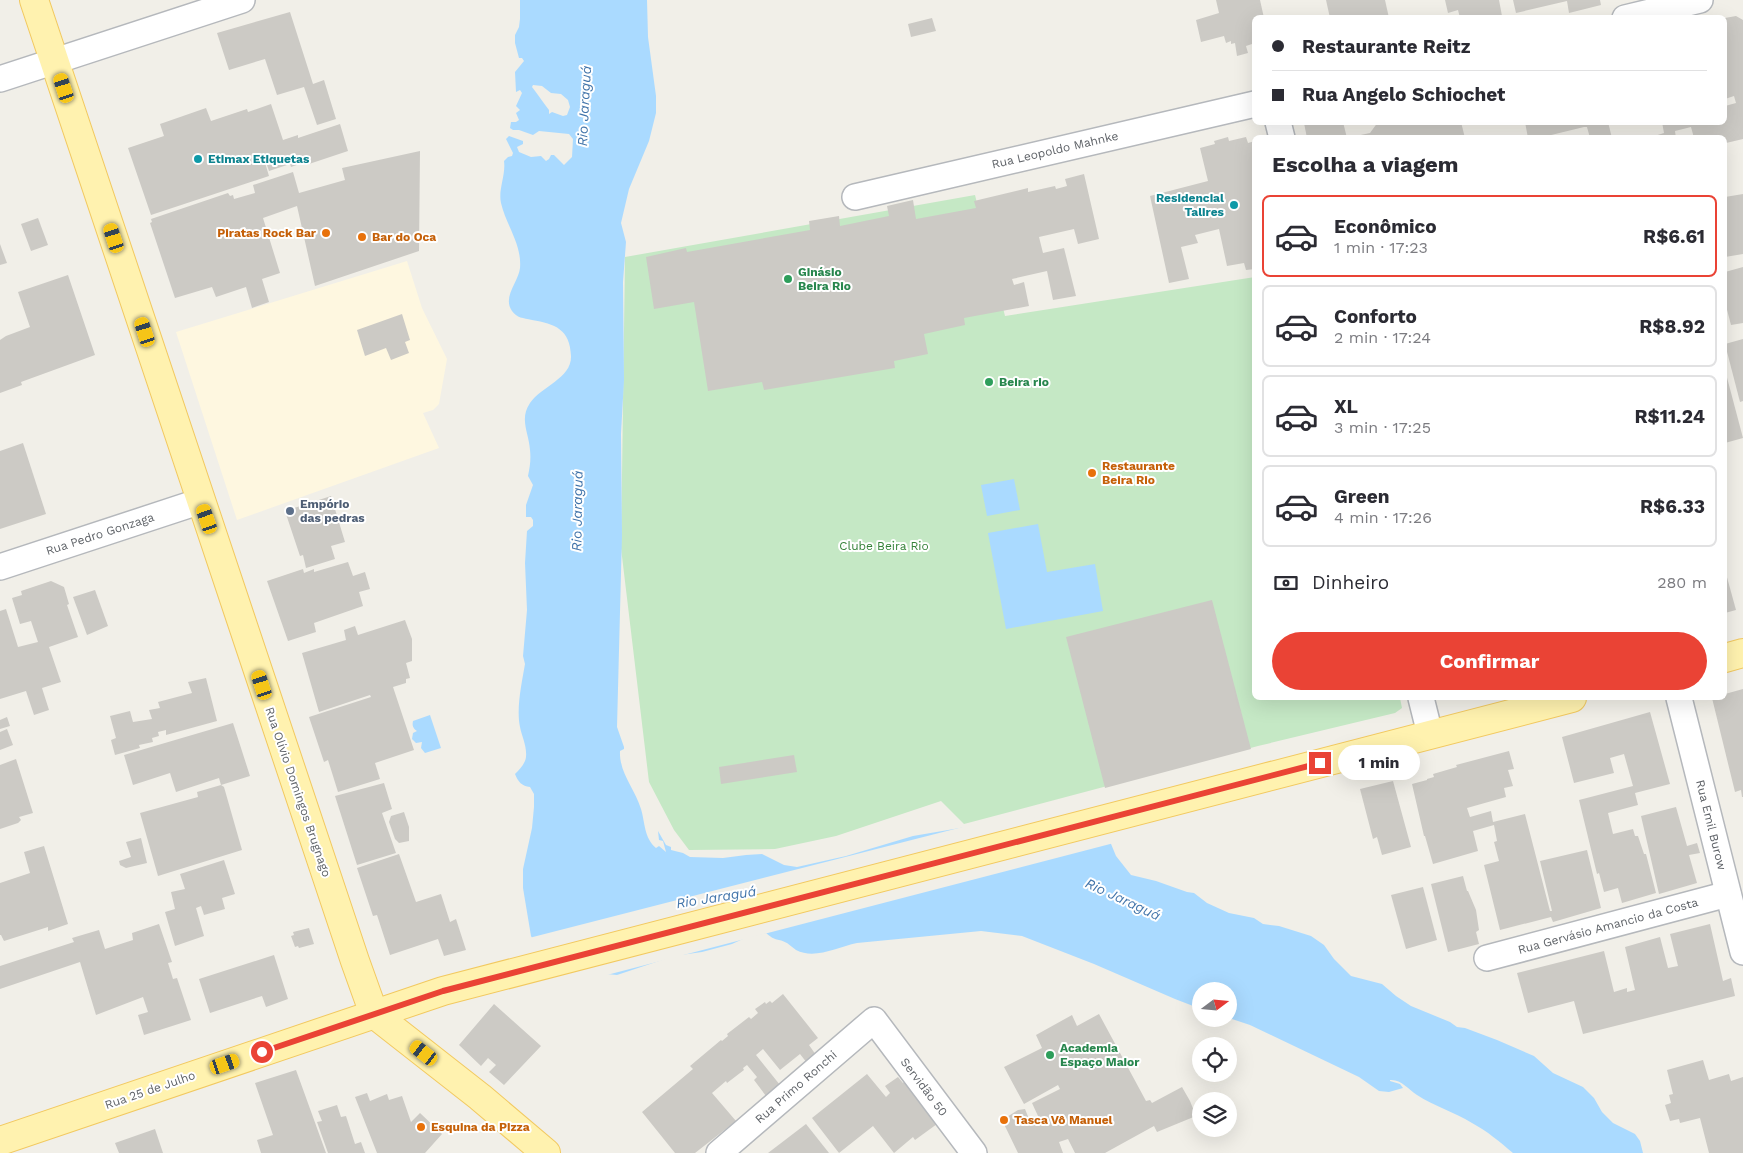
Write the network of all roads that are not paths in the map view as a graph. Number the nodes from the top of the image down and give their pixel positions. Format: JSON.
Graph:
{"nodes":[{"id":1,"x":34,"y":0,"type":"edge"},
{"id":2,"x":242,"y":0,"type":"edge"},
{"id":3,"x":1700,"y":0,"type":"edge"},
{"id":4,"x":1638,"y":15,"type":"edge"},
{"id":5,"x":55,"y":61,"type":"junction"},
{"id":6,"x":0,"y":79,"type":"edge"},
{"id":7,"x":1252,"y":105,"type":"edge"},
{"id":8,"x":856,"y":198,"type":"dead end"},
{"id":9,"x":201,"y":501,"type":"junction"},
{"id":10,"x":0,"y":568,"type":"edge"},
{"id":11,"x":1743,"y":653,"type":"edge"},
{"id":12,"x":1727,"y":657,"type":"edge"},
{"id":13,"x":1422,"y":700,"type":"edge"},
{"id":14,"x":1564,"y":700,"type":"edge"},
{"id":15,"x":1680,"y":700,"type":"edge"},
{"id":16,"x":1430,"y":734,"type":"junction"},
{"id":17,"x":1728,"y":894,"type":"junction"},
{"id":18,"x":1743,"y":952,"type":"edge"},
{"id":19,"x":1487,"y":958,"type":"dead end"},
{"id":20,"x":374,"y":1014,"type":"junction"},
{"id":21,"x":874,"y":1020,"type":"joint"},
{"id":22,"x":0,"y":1141,"type":"edge"},
{"id":23,"x":546,"y":1153,"type":"edge"},
{"id":24,"x":719,"y":1153,"type":"edge"},
{"id":25,"x":974,"y":1153,"type":"edge"}],
"edges":[{"from":1,"to":5,"type":"main road","name":"Rua Olívio Domingos Brugnago"},
{"from":2,"to":5,"type":"street"},
{"from":3,"to":4,"type":"street"},
{"from":5,"to":6,"type":"street"},
{"from":5,"to":9,"type":"main road","name":"Rua Olívio Domingos Brugnago"},
{"from":7,"to":8,"type":"street","name":"Rua Leopoldo Mahnke"},
{"from":9,"to":10,"type":"street","name":"Rua Pedro Gonzaga"},
{"from":9,"to":20,"type":"main road","name":"Rua Olívio Domingos Brugnago"},
{"from":11,"to":12,"type":"main road"},
{"from":13,"to":16,"type":"street"},
{"from":14,"to":16,"type":"main road","name":"Rua 25 de Julho"},
{"from":15,"to":17,"type":"street","name":"Rua Emil Burow"},
{"from":16,"to":20,"type":"main road","name":"Rua 25 de Julho"},
{"from":17,"to":18,"type":"street","name":"Rua Emil Burow"},
{"from":17,"to":19,"type":"street","name":"Rua Gervásio Amancio da Costa"},
{"from":20,"to":22,"type":"main road","name":"Rua 25 de Julho"},
{"from":20,"to":23,"type":"main road"},
{"from":21,"to":24,"type":"street","name":"Rua Primo Ronchi"},
{"from":21,"to":25,"type":"street","name":"Servidão 50"}]}
